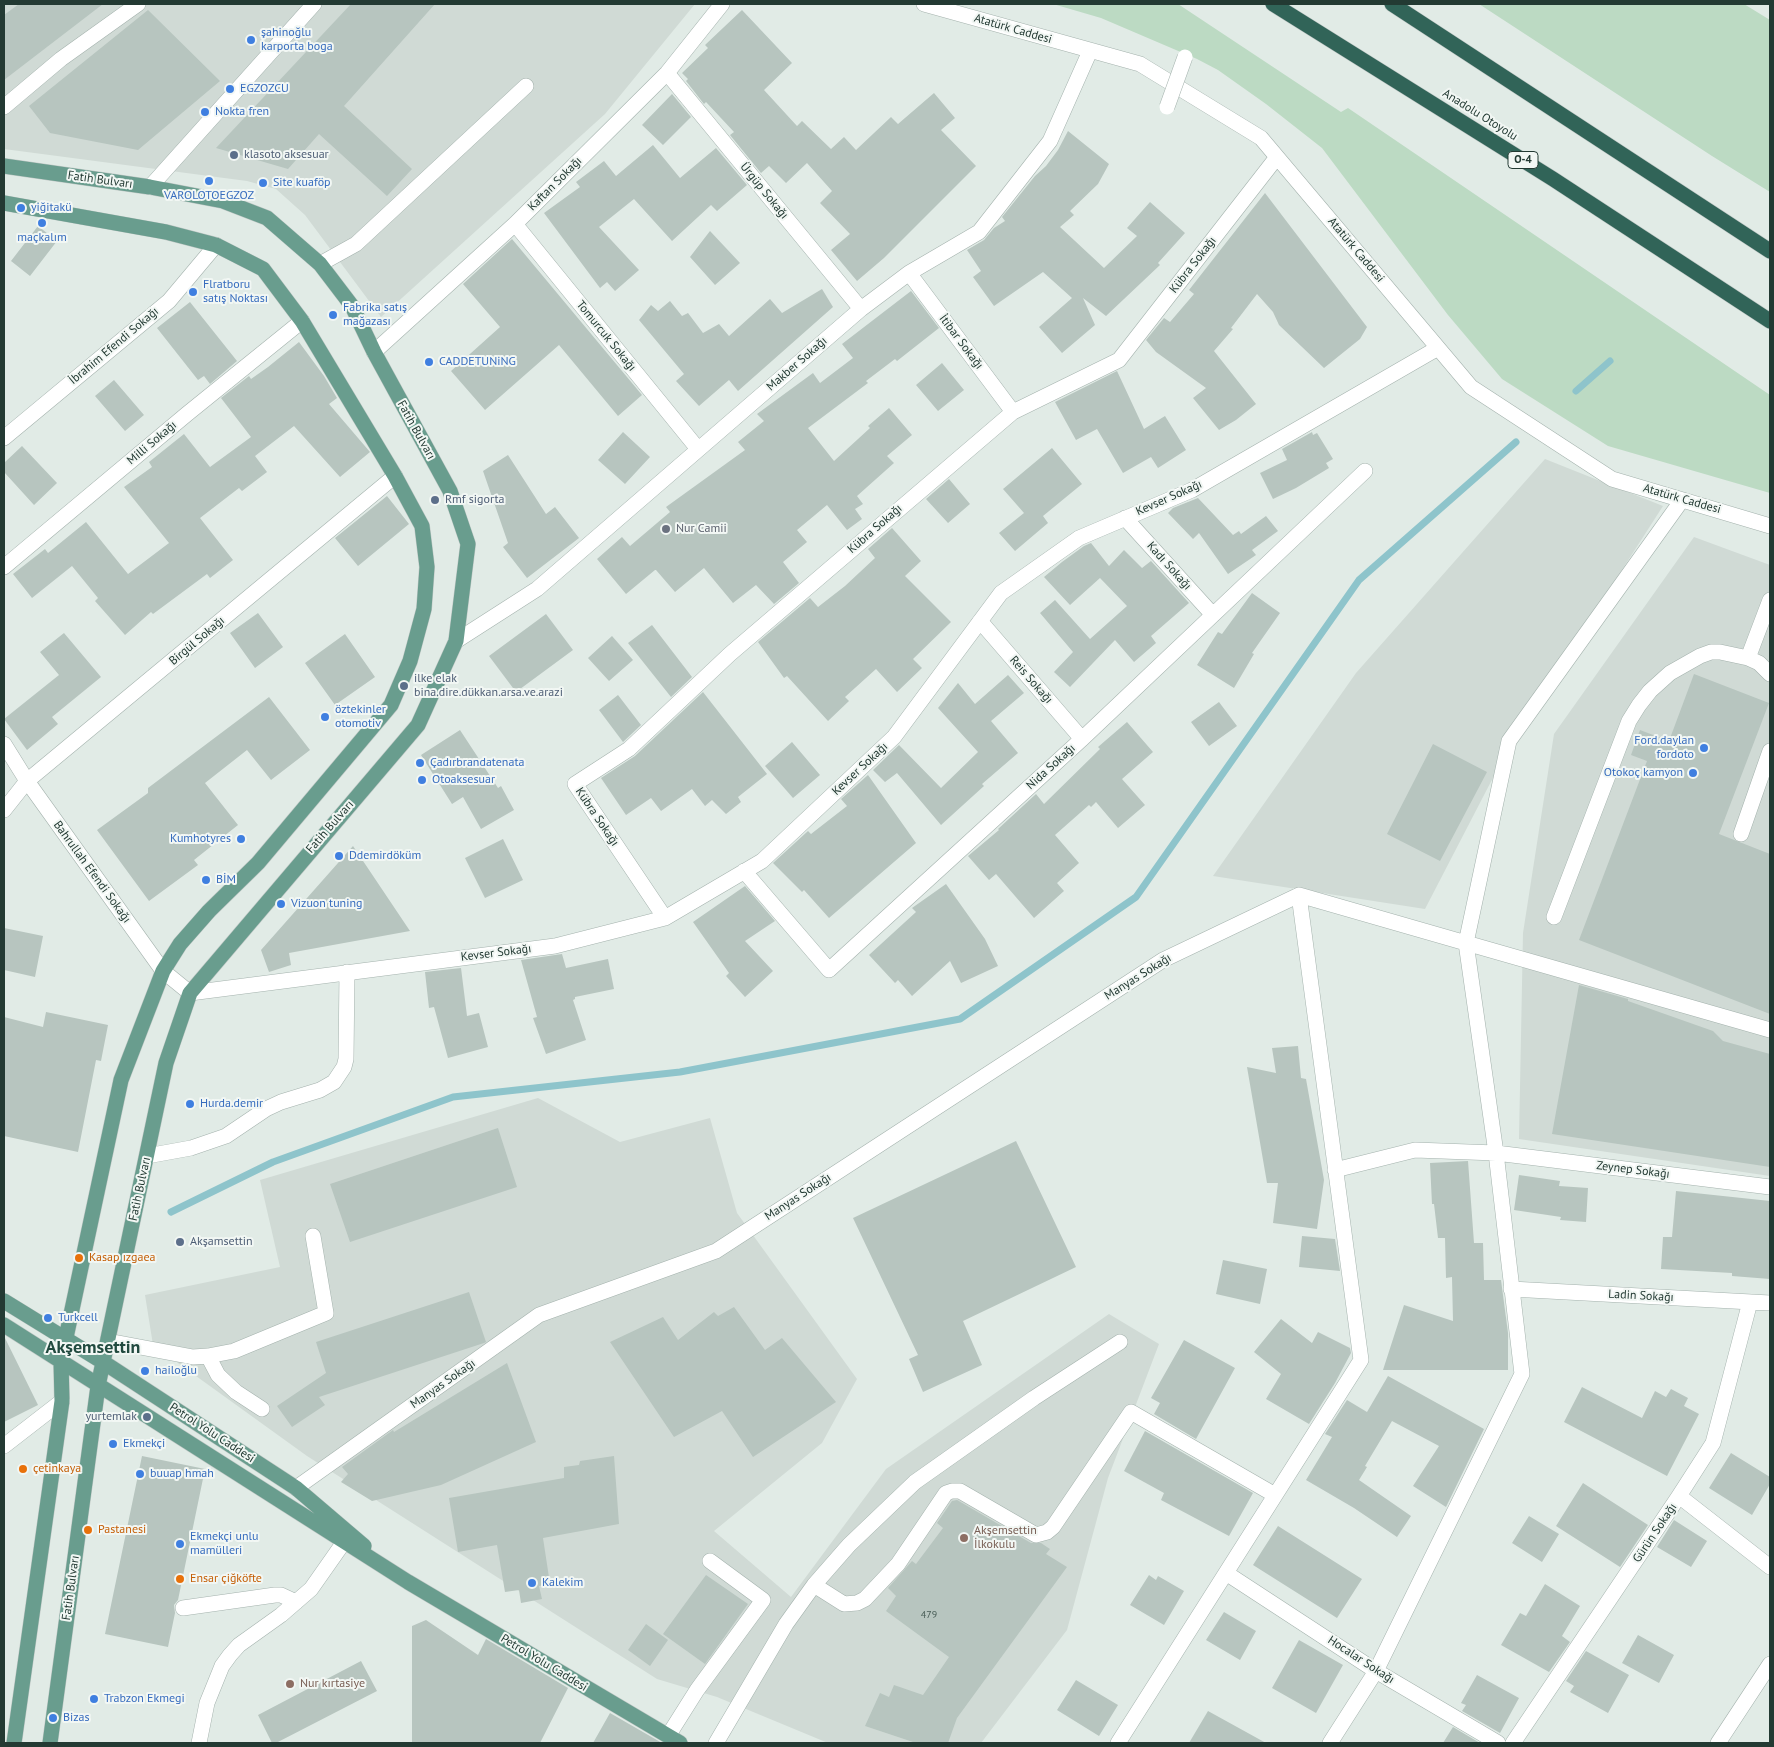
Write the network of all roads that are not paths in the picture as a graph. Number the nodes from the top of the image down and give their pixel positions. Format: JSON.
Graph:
{"nodes":[{"id":1,"x":138,"y":4,"type":"edge"},
{"id":2,"x":314,"y":4,"type":"edge"},
{"id":3,"x":722,"y":4,"type":"edge"},
{"id":4,"x":924,"y":4,"type":"edge"},
{"id":5,"x":1273,"y":4,"type":"edge"},
{"id":6,"x":1392,"y":4,"type":"edge"},
{"id":7,"x":1090,"y":51,"type":"junction"},
{"id":8,"x":1184,"y":57,"type":"dead end"},
{"id":9,"x":667,"y":73,"type":"junction"},
{"id":10,"x":526,"y":86,"type":"dead end"},
{"id":11,"x":4,"y":107,"type":"edge"},
{"id":12,"x":1166,"y":107,"type":"dead end"},
{"id":13,"x":1278,"y":158,"type":"junction"},
{"id":14,"x":4,"y":166,"type":"edge"},
{"id":15,"x":150,"y":188,"type":"junction"},
{"id":16,"x":4,"y":203,"type":"edge"},
{"id":17,"x":515,"y":224,"type":"junction"},
{"id":18,"x":216,"y":245,"type":"junction"},
{"id":19,"x":1770,"y":251,"type":"edge"},
{"id":20,"x":320,"y":264,"type":"junction"},
{"id":21,"x":909,"y":272,"type":"junction"},
{"id":22,"x":861,"y":309,"type":"junction"},
{"id":23,"x":1768,"y":320,"type":"edge"},
{"id":24,"x":302,"y":321,"type":"junction"},
{"id":25,"x":1438,"y":348,"type":"junction"},
{"id":26,"x":374,"y":352,"type":"junction"},
{"id":27,"x":1013,"y":412,"type":"junction"},
{"id":28,"x":4,"y":438,"type":"edge"},
{"id":29,"x":698,"y":449,"type":"junction"},
{"id":30,"x":1365,"y":471,"type":"dead end"},
{"id":31,"x":395,"y":476,"type":"junction"},
{"id":32,"x":1682,"y":500,"type":"junction"},
{"id":33,"x":1125,"y":518,"type":"junction"},
{"id":34,"x":1770,"y":526,"type":"edge"},
{"id":35,"x":4,"y":567,"type":"edge"},
{"id":36,"x":1770,"y":600,"type":"edge"},
{"id":37,"x":1213,"y":615,"type":"junction"},
{"id":38,"x":980,"y":621,"type":"junction"},
{"id":39,"x":456,"y":641,"type":"junction"},
{"id":40,"x":1748,"y":658,"type":"junction"},
{"id":41,"x":1770,"y":674,"type":"edge"},
{"id":42,"x":1082,"y":739,"type":"junction"},
{"id":43,"x":4,"y":744,"type":"edge"},
{"id":44,"x":1770,"y":751,"type":"edge"},
{"id":45,"x":27,"y":781,"type":"junction"},
{"id":46,"x":4,"y":810,"type":"edge"},
{"id":47,"x":1741,"y":834,"type":"dead end"},
{"id":48,"x":744,"y":871,"type":"junction"},
{"id":49,"x":1298,"y":895,"type":"junction"},
{"id":50,"x":1554,"y":917,"type":"dead end"},
{"id":51,"x":665,"y":918,"type":"junction"},
{"id":52,"x":1466,"y":943,"type":"junction"},
{"id":53,"x":163,"y":970,"type":"junction"},
{"id":54,"x":346,"y":972,"type":"junction"},
{"id":55,"x":190,"y":993,"type":"junction"},
{"id":56,"x":1770,"y":1030,"type":"edge"},
{"id":57,"x":1496,"y":1153,"type":"junction"},
{"id":58,"x":147,"y":1156,"type":"junction"},
{"id":59,"x":1335,"y":1170,"type":"junction"},
{"id":60,"x":1770,"y":1187,"type":"edge"},
{"id":61,"x":313,"y":1236,"type":"dead end"},
{"id":62,"x":1511,"y":1289,"type":"junction"},
{"id":63,"x":4,"y":1302,"type":"edge"},
{"id":64,"x":1750,"y":1302,"type":"junction"},
{"id":65,"x":1770,"y":1303,"type":"edge"},
{"id":66,"x":4,"y":1325,"type":"edge"},
{"id":67,"x":66,"y":1340,"type":"junction"},
{"id":68,"x":108,"y":1340,"type":"junction"},
{"id":69,"x":1120,"y":1342,"type":"dead end"},
{"id":70,"x":208,"y":1356,"type":"junction"},
{"id":71,"x":62,"y":1361,"type":"junction"},
{"id":72,"x":103,"y":1362,"type":"junction"},
{"id":73,"x":98,"y":1386,"type":"junction"},
{"id":74,"x":62,"y":1401,"type":"junction"},
{"id":75,"x":262,"y":1409,"type":"dead end"},
{"id":76,"x":4,"y":1446,"type":"edge"},
{"id":77,"x":296,"y":1488,"type":"junction"},
{"id":78,"x":1275,"y":1495,"type":"junction"},
{"id":79,"x":1679,"y":1496,"type":"junction"},
{"id":80,"x":344,"y":1542,"type":"junction"},
{"id":81,"x":710,"y":1561,"type":"dead end"},
{"id":82,"x":1770,"y":1567,"type":"edge"},
{"id":83,"x":1226,"y":1572,"type":"junction"},
{"id":84,"x":408,"y":1582,"type":"junction"},
{"id":85,"x":814,"y":1586,"type":"junction"},
{"id":86,"x":296,"y":1602,"type":"junction"},
{"id":87,"x":183,"y":1608,"type":"dead end"},
{"id":88,"x":1770,"y":1664,"type":"edge"},
{"id":89,"x":1376,"y":1671,"type":"junction"},
{"id":90,"x":674,"y":1740,"type":"edge"},
{"id":91,"x":14,"y":1743,"type":"edge"},
{"id":92,"x":50,"y":1743,"type":"edge"},
{"id":93,"x":199,"y":1743,"type":"edge"},
{"id":94,"x":716,"y":1743,"type":"edge"},
{"id":95,"x":1118,"y":1743,"type":"edge"},
{"id":96,"x":1330,"y":1743,"type":"edge"},
{"id":97,"x":1498,"y":1743,"type":"edge"},
{"id":98,"x":1513,"y":1743,"type":"edge"},
{"id":99,"x":1718,"y":1743,"type":"edge"}],
"edges":[{"from":1,"to":11,"type":"street"},
{"from":2,"to":15,"type":"street"},
{"from":3,"to":9,"type":"street","name":"Kaftan Sokağı"},
{"from":4,"to":7,"type":"street","name":"Atatürk Caddesi"},
{"from":5,"to":23,"type":"highway","name":"Anadolu Otoyolu","number":"O-4"},
{"from":6,"to":19,"type":"highway"},
{"from":7,"to":13,"type":"street","name":"Atatürk Caddesi"},
{"from":7,"to":21,"type":"street","name":"Makber Sokağı"},
{"from":8,"to":12,"type":"street","bridge":true},
{"from":9,"to":17,"type":"street","name":"Kaftan Sokağı"},
{"from":9,"to":22,"type":"street","name":"Ürgüp Sokağı"},
{"from":10,"to":20,"type":"street"},
{"from":13,"to":25,"type":"street","name":"Atatürk Caddesi"},
{"from":13,"to":27,"type":"street","name":"Kübra Sokağı"},
{"from":14,"to":15,"type":"main road","name":"Fatih Bulvarı"},
{"from":15,"to":20,"type":"main road","name":"Fatih Bulvarı"},
{"from":16,"to":18,"type":"main road"},
{"from":17,"to":26,"type":"street","name":"Kaftan Sokağı"},
{"from":17,"to":29,"type":"street","name":"Tomurcuk Sokağı"},
{"from":18,"to":24,"type":"main road"},
{"from":18,"to":28,"type":"street","name":"İbrahim Efendi Sokağı"},
{"from":20,"to":26,"type":"main road","name":"Fatih Bulvarı"},
{"from":21,"to":22,"type":"street","name":"Makber Sokağı"},
{"from":21,"to":27,"type":"street","name":"İtibar Sokağı"},
{"from":22,"to":29,"type":"street","name":"Makber Sokağı"},
{"from":24,"to":31,"type":"main road"},
{"from":24,"to":35,"type":"street","name":"Milli Sokağı"},
{"from":25,"to":32,"type":"street","name":"Atatürk Caddesi"},
{"from":25,"to":33,"type":"street","name":"Kevser Sokağı"},
{"from":26,"to":39,"type":"main road","name":"Fatih Bulvarı"},
{"from":27,"to":51,"type":"street","name":"Kübra Sokağı"},
{"from":29,"to":39,"type":"street","name":"Makber Sokağı"},
{"from":30,"to":37,"type":"street","name":"Nida Sokağı"},
{"from":31,"to":45,"type":"street","name":"Birgül Sokağı"},
{"from":31,"to":53,"type":"main road"},
{"from":32,"to":34,"type":"street","name":"Atatürk Caddesi"},
{"from":32,"to":52,"type":"street"},
{"from":33,"to":37,"type":"street","name":"Kadı Sokağı"},
{"from":33,"to":38,"type":"street","name":"Kevser Sokağı"},
{"from":36,"to":40,"type":"street"},
{"from":37,"to":42,"type":"street","name":"Nida Sokağı"},
{"from":38,"to":42,"type":"street","name":"Reis Sokağı"},
{"from":38,"to":48,"type":"street","name":"Kevser Sokağı"},
{"from":39,"to":55,"type":"main road","name":"Fatih Bulvarı"},
{"from":40,"to":41,"type":"street"},
{"from":40,"to":50,"type":"street"},
{"from":42,"to":48,"type":"street","name":"Nida Sokağı"},
{"from":43,"to":45,"type":"street","name":"Bahrullah Efendi Sokağı"},
{"from":44,"to":47,"type":"street"},
{"from":45,"to":46,"type":"street","name":"Birgül Sokağı"},
{"from":45,"to":53,"type":"street","name":"Bahrullah Efendi Sokağı"},
{"from":48,"to":51,"type":"street","name":"Kevser Sokağı"},
{"from":49,"to":52,"type":"street"},
{"from":49,"to":59,"type":"street"},
{"from":49,"to":77,"type":"street","name":"Manyas Sokağı"},
{"from":51,"to":54,"type":"street","name":"Kevser Sokağı"},
{"from":52,"to":56,"type":"street"},
{"from":52,"to":57,"type":"street"},
{"from":53,"to":55,"type":"street","name":"Bahrullah Efendi Sokağı"},
{"from":53,"to":67,"type":"main road"},
{"from":54,"to":55,"type":"street","name":"Kevser Sokağı"},
{"from":54,"to":58,"type":"street"},
{"from":55,"to":58,"type":"main road","name":"Fatih Bulvarı"},
{"from":57,"to":59,"type":"street","name":"Zeynep Sokağı"},
{"from":57,"to":60,"type":"street","name":"Zeynep Sokağı"},
{"from":57,"to":62,"type":"street"},
{"from":58,"to":68,"type":"main road","name":"Fatih Bulvarı"},
{"from":59,"to":78,"type":"street"},
{"from":61,"to":70,"type":"street"},
{"from":62,"to":64,"type":"street","name":"Ladin Sokağı"},
{"from":62,"to":89,"type":"street"},
{"from":63,"to":67,"type":"main road","name":"Petrol Yolu Caddesi"},
{"from":64,"to":65,"type":"street","name":"Ladin Sokağı"},
{"from":64,"to":79,"type":"street","name":"Gürün Sokağı"},
{"from":66,"to":71,"type":"main road","name":"Petrol Yolu Caddesi"},
{"from":67,"to":71,"type":"main road"},
{"from":67,"to":72,"type":"main road","name":"Petrol Yolu Caddesi"},
{"from":68,"to":70,"type":"street"},
{"from":68,"to":72,"type":"main road","name":"Fatih Bulvarı"},
{"from":69,"to":85,"type":"street"},
{"from":70,"to":75,"type":"street"},
{"from":71,"to":73,"type":"main road","name":"Petrol Yolu Caddesi"},
{"from":71,"to":74,"type":"main road"},
{"from":72,"to":73,"type":"main road","name":"Fatih Bulvarı"},
{"from":72,"to":77,"type":"main road","name":"Petrol Yolu Caddesi"},
{"from":73,"to":80,"type":"main road","name":"Petrol Yolu Caddesi"},
{"from":73,"to":92,"type":"main road","name":"Fatih Bulvarı"},
{"from":74,"to":76,"type":"street"},
{"from":74,"to":91,"type":"main road"},
{"from":77,"to":84,"type":"main road","name":"Petrol Yolu Caddesi"},
{"from":78,"to":83,"type":"street"},
{"from":78,"to":85,"type":"street"},
{"from":79,"to":82,"type":"street"},
{"from":79,"to":98,"type":"street","name":"Gürün Sokağı"},
{"from":80,"to":84,"type":"main road","name":"Petrol Yolu Caddesi"},
{"from":80,"to":86,"type":"street"},
{"from":81,"to":90,"type":"street"},
{"from":83,"to":89,"type":"street","name":"Hocalar Sokağı"},
{"from":83,"to":95,"type":"street"},
{"from":84,"to":90,"type":"main road","name":"Petrol Yolu Caddesi"},
{"from":85,"to":94,"type":"street"},
{"from":86,"to":87,"type":"street"},
{"from":86,"to":93,"type":"street"},
{"from":88,"to":99,"type":"street"},
{"from":89,"to":96,"type":"street"},
{"from":89,"to":97,"type":"street","name":"Hocalar Sokağı"}]}
